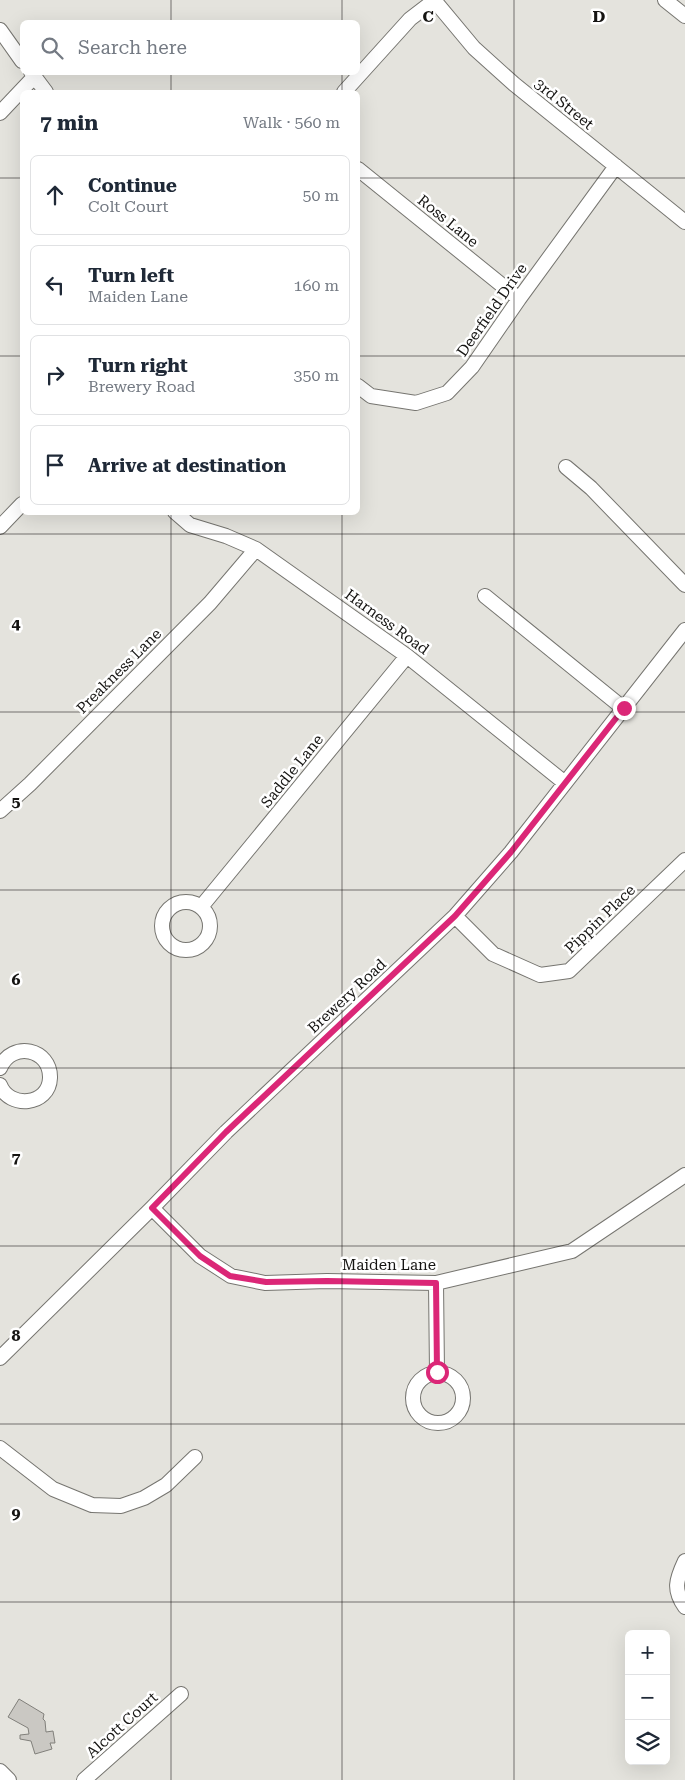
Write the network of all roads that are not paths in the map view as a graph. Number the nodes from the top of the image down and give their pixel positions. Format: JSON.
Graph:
{"nodes":[{"id":1,"x":434,"y":0,"type":"edge"},
{"id":2,"x":665,"y":0,"type":"edge"},
{"id":3,"x":685,"y":16,"type":"edge"},
{"id":4,"x":0,"y":30,"type":"edge"},
{"id":5,"x":20,"y":58,"type":"edge"},
{"id":6,"x":360,"y":74,"type":"edge"},
{"id":7,"x":33,"y":75,"type":"edge"},
{"id":8,"x":359,"y":75,"type":"edge"},
{"id":9,"x":44,"y":90,"type":"edge"},
{"id":10,"x":346,"y":90,"type":"edge"},
{"id":11,"x":0,"y":113,"type":"edge"},
{"id":12,"x":616,"y":166,"type":"junction"},
{"id":13,"x":360,"y":171,"type":"edge"},
{"id":14,"x":685,"y":222,"type":"edge"},
{"id":15,"x":519,"y":299,"type":"junction"},
{"id":16,"x":360,"y":388,"type":"edge"},
{"id":17,"x":566,"y":467,"type":"dead end"},
{"id":18,"x":20,"y":506,"type":"edge"},
{"id":19,"x":178,"y":515,"type":"edge"},
{"id":20,"x":0,"y":527,"type":"edge"},
{"id":21,"x":256,"y":549,"type":"junction"},
{"id":22,"x":685,"y":585,"type":"edge"},
{"id":23,"x":485,"y":596,"type":"dead end"},
{"id":24,"x":685,"y":630,"type":"edge"},
{"id":25,"x":407,"y":656,"type":"junction"},
{"id":26,"x":624,"y":708,"type":"junction"},
{"id":27,"x":565,"y":782,"type":"junction"},
{"id":28,"x":0,"y":811,"type":"edge"},
{"id":29,"x":685,"y":860,"type":"edge"},
{"id":30,"x":201,"y":907,"type":"dead end"},
{"id":31,"x":455,"y":916,"type":"junction"},
{"id":32,"x":0,"y":1068,"type":"edge"},
{"id":33,"x":0,"y":1087,"type":"edge"},
{"id":34,"x":685,"y":1175,"type":"edge"},
{"id":35,"x":152,"y":1208,"type":"junction"},
{"id":36,"x":436,"y":1283,"type":"junction"},
{"id":37,"x":0,"y":1358,"type":"edge"},
{"id":38,"x":437,"y":1372,"type":"dead end"},
{"id":39,"x":0,"y":1448,"type":"edge"},
{"id":40,"x":196,"y":1457,"type":"dead end"},
{"id":41,"x":685,"y":1561,"type":"edge"},
{"id":42,"x":685,"y":1607,"type":"edge"},
{"id":43,"x":181,"y":1694,"type":"dead end"},
{"id":44,"x":0,"y":1772,"type":"edge"},
{"id":45,"x":8,"y":1780,"type":"edge"},
{"id":46,"x":84,"y":1780,"type":"edge"}],
"edges":[{"from":1,"to":6,"type":"street"},
{"from":1,"to":12,"type":"street","name":"3rd Street"},
{"from":2,"to":3,"type":"street"},
{"from":4,"to":5,"type":"street"},
{"from":7,"to":9,"type":"street"},
{"from":7,"to":11,"type":"street"},
{"from":8,"to":10,"type":"street"},
{"from":12,"to":14,"type":"street","name":"3rd Street"},
{"from":12,"to":15,"type":"street","name":"Deerfield Drive"},
{"from":13,"to":15,"type":"street","name":"Ross Lane"},
{"from":15,"to":16,"type":"street","name":"Deerfield Drive"},
{"from":17,"to":22,"type":"street"},
{"from":18,"to":20,"type":"street"},
{"from":19,"to":21,"type":"street","name":"Harness Road"},
{"from":21,"to":25,"type":"street","name":"Harness Road"},
{"from":21,"to":28,"type":"street","name":"Preakness Lane"},
{"from":23,"to":26,"type":"street"},
{"from":24,"to":26,"type":"street","name":"Brewery Road"},
{"from":25,"to":27,"type":"street","name":"Harness Road"},
{"from":25,"to":30,"type":"street","name":"Saddle Lane"},
{"from":26,"to":27,"type":"street","name":"Brewery Road"},
{"from":27,"to":31,"type":"street","name":"Brewery Road"},
{"from":29,"to":31,"type":"street","name":"Pippin Place"},
{"from":31,"to":35,"type":"street","name":"Brewery Road"},
{"from":32,"to":33,"type":"street"},
{"from":34,"to":36,"type":"street","name":"Maiden Lane"},
{"from":35,"to":36,"type":"street","name":"Maiden Lane"},
{"from":35,"to":37,"type":"street","name":"Brewery Road"},
{"from":36,"to":38,"type":"street"},
{"from":39,"to":40,"type":"street"},
{"from":41,"to":42,"type":"street"},
{"from":43,"to":46,"type":"street","name":"Alcott Court"},
{"from":44,"to":45,"type":"street"}]}
